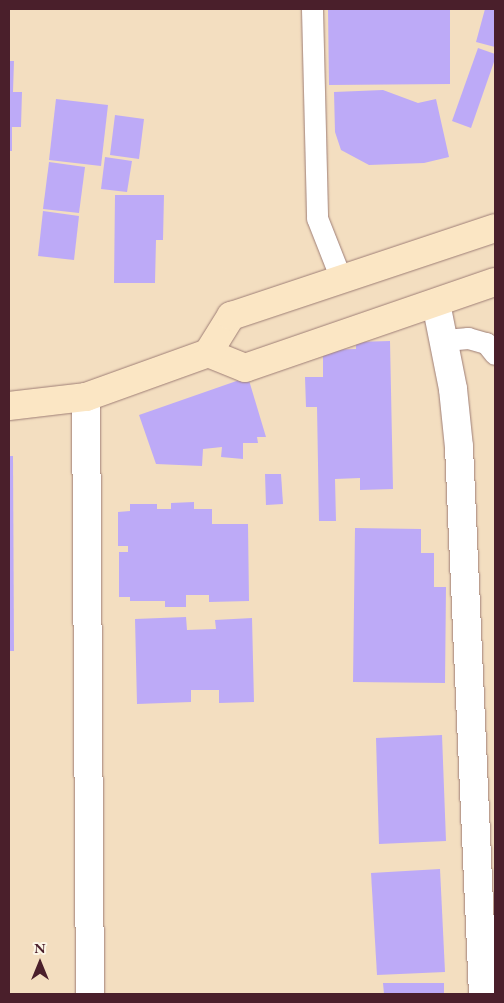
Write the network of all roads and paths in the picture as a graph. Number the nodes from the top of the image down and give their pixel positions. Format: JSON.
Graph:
{"nodes":[{"id":1,"x":312,"y":9,"type":"edge"},
{"id":2,"x":495,"y":228,"type":"edge"},
{"id":3,"x":341,"y":279,"type":"junction"},
{"id":4,"x":495,"y":282,"type":"edge"},
{"id":5,"x":436,"y":303,"type":"junction"},
{"id":6,"x":445,"y":340,"type":"junction"},
{"id":7,"x":208,"y":353,"type":"junction"},
{"id":8,"x":495,"y":354,"type":"edge"},
{"id":9,"x":86,"y":397,"type":"junction"},
{"id":10,"x":9,"y":406,"type":"edge"},
{"id":11,"x":90,"y":994,"type":"edge"},
{"id":12,"x":483,"y":994,"type":"edge"}],
"edges":[{"from":1,"to":3,"type":"lane"},
{"from":2,"to":3,"type":"street"},
{"from":3,"to":7,"type":"street"},
{"from":4,"to":5,"type":"street"},
{"from":5,"to":6,"type":"street"},
{"from":5,"to":7,"type":"street"},
{"from":6,"to":8,"type":"lane"},
{"from":6,"to":12,"type":"street"},
{"from":7,"to":9,"type":"street"},
{"from":9,"to":10,"type":"street"},
{"from":9,"to":11,"type":"street"}]}
